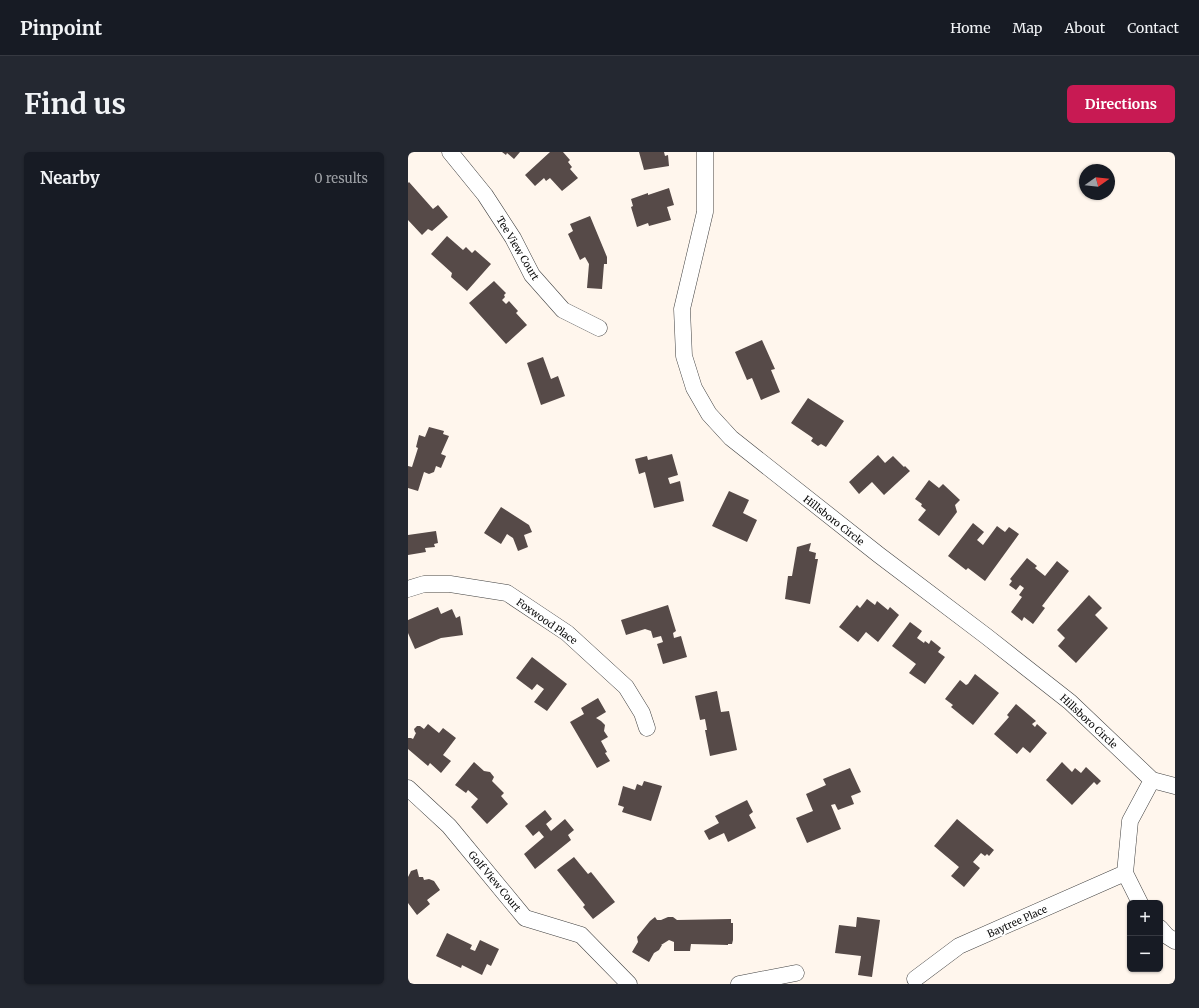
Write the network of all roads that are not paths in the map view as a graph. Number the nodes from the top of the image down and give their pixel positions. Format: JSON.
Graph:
{"nodes":[{"id":1,"x":450,"y":152,"type":"edge"},
{"id":2,"x":705,"y":152,"type":"edge"},
{"id":3,"x":599,"y":328,"type":"dead end"},
{"id":4,"x":408,"y":589,"type":"edge"},
{"id":5,"x":648,"y":728,"type":"dead end"},
{"id":6,"x":1152,"y":780,"type":"junction"},
{"id":7,"x":1175,"y":786,"type":"edge"},
{"id":8,"x":408,"y":788,"type":"edge"},
{"id":9,"x":1125,"y":873,"type":"junction"},
{"id":10,"x":1138,"y":900,"type":"edge"},
{"id":11,"x":1163,"y":931,"type":"edge"},
{"id":12,"x":1175,"y":941,"type":"edge"},
{"id":13,"x":796,"y":973,"type":"dead end"},
{"id":14,"x":915,"y":979,"type":"dead end"},
{"id":15,"x":629,"y":984,"type":"edge"},
{"id":16,"x":739,"y":984,"type":"edge"}],
"edges":[{"from":1,"to":3,"type":"street","name":"Tee View Court"},
{"from":2,"to":6,"type":"street","name":"Hillsboro Circle"},
{"from":4,"to":5,"type":"street","name":"Foxwood Place"},
{"from":6,"to":7,"type":"street","name":"Hillsboro Circle"},
{"from":6,"to":9,"type":"street"},
{"from":8,"to":15,"type":"street","name":"Golf View Court"},
{"from":9,"to":10,"type":"street"},
{"from":9,"to":14,"type":"street","name":"Baytree Place"},
{"from":11,"to":12,"type":"street"},
{"from":13,"to":16,"type":"street"}]}
